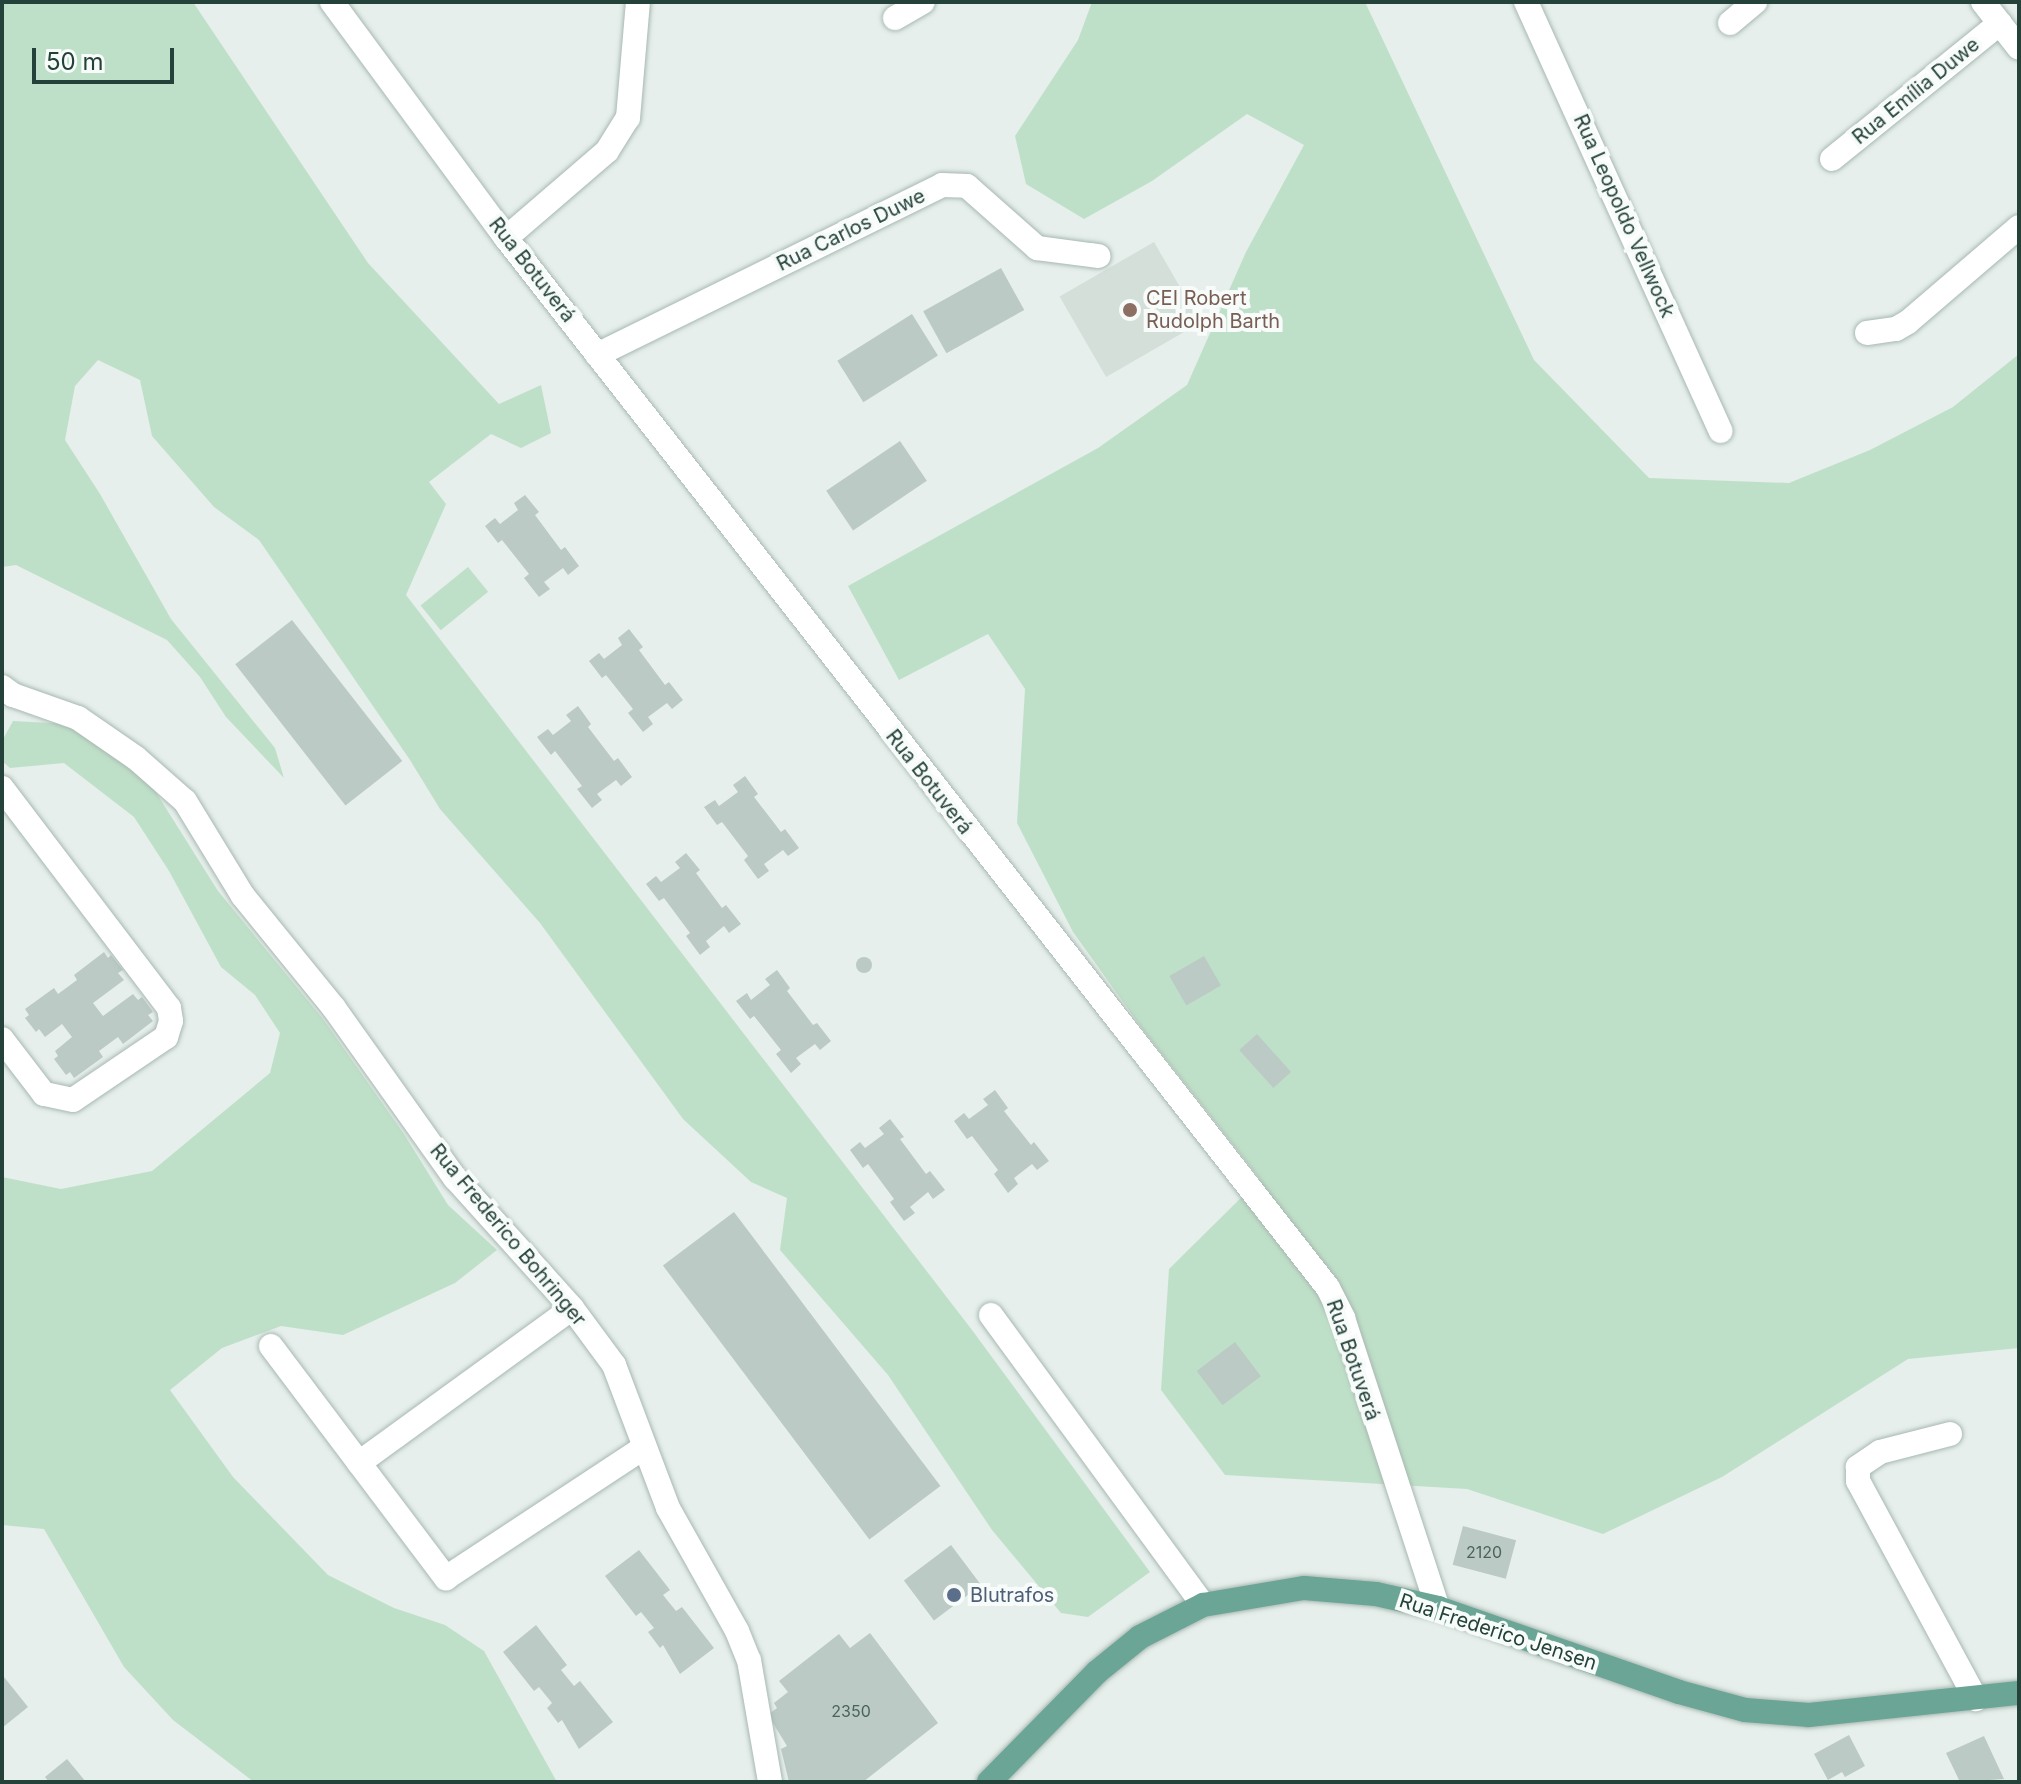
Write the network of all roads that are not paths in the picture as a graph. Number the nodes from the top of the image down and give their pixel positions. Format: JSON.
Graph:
{"nodes":[{"id":1,"x":332,"y":2,"type":"edge"},
{"id":2,"x":638,"y":2,"type":"edge"},
{"id":3,"x":923,"y":2,"type":"edge"},
{"id":4,"x":1526,"y":2,"type":"edge"},
{"id":5,"x":1755,"y":2,"type":"edge"},
{"id":6,"x":1983,"y":2,"type":"edge"},
{"id":7,"x":895,"y":18,"type":"dead end"},
{"id":8,"x":1730,"y":23,"type":"dead end"},
{"id":9,"x":2000,"y":23,"type":"junction"},
{"id":10,"x":2019,"y":48,"type":"edge"},
{"id":11,"x":1832,"y":159,"type":"dead end"},
{"id":12,"x":2019,"y":227,"type":"edge"},
{"id":13,"x":506,"y":238,"type":"junction"},
{"id":14,"x":1098,"y":256,"type":"dead end"},
{"id":15,"x":1867,"y":333,"type":"dead end"},
{"id":16,"x":597,"y":355,"type":"junction"},
{"id":17,"x":1721,"y":431,"type":"dead end"},
{"id":18,"x":6,"y":696,"type":"edge"},
{"id":19,"x":2,"y":788,"type":"edge"},
{"id":20,"x":2,"y":1039,"type":"edge"},
{"id":21,"x":572,"y":1308,"type":"junction"},
{"id":22,"x":991,"y":1315,"type":"dead end"},
{"id":23,"x":271,"y":1346,"type":"dead end"},
{"id":24,"x":1950,"y":1434,"type":"dead end"},
{"id":25,"x":643,"y":1448,"type":"junction"},
{"id":26,"x":359,"y":1463,"type":"junction"},
{"id":27,"x":1203,"y":1605,"type":"junction"},
{"id":28,"x":1438,"y":1608,"type":"junction"},
{"id":29,"x":2019,"y":1693,"type":"edge"},
{"id":30,"x":1976,"y":1699,"type":"junction"},
{"id":31,"x":1003,"y":1777,"type":"edge"},
{"id":32,"x":770,"y":1782,"type":"edge"}],
"edges":[{"from":1,"to":13,"type":"street","name":"Rua Botuverá"},
{"from":2,"to":13,"type":"street"},
{"from":3,"to":7,"type":"street"},
{"from":4,"to":17,"type":"street","name":"Rua Leopoldo Vellwock"},
{"from":5,"to":8,"type":"street"},
{"from":6,"to":9,"type":"street"},
{"from":9,"to":10,"type":"street"},
{"from":9,"to":11,"type":"street","name":"Rua Emília Duwe"},
{"from":12,"to":15,"type":"street"},
{"from":13,"to":16,"type":"street","name":"Rua Botuverá"},
{"from":14,"to":16,"type":"street","name":"Rua Carlos Duwe"},
{"from":16,"to":28,"type":"street","name":"Rua Botuverá"},
{"from":18,"to":21,"type":"street","name":"Rua Frederico Bohringer"},
{"from":19,"to":20,"type":"street"},
{"from":21,"to":25,"type":"street","name":"Rua Frederico Bohringer"},
{"from":21,"to":26,"type":"street"},
{"from":22,"to":27,"type":"street"},
{"from":23,"to":26,"type":"street"},
{"from":24,"to":30,"type":"street"},
{"from":25,"to":26,"type":"street"},
{"from":25,"to":32,"type":"street","name":"Rua Frederico Bohringer"},
{"from":27,"to":28,"type":"main road","name":"Rua Frederico Jensen"},
{"from":27,"to":31,"type":"main road","name":"Rua Frederico Jensen"},
{"from":28,"to":30,"type":"main road","name":"Rua Frederico Jensen"},
{"from":29,"to":30,"type":"main road","name":"Rua Frederico Jensen"}]}
